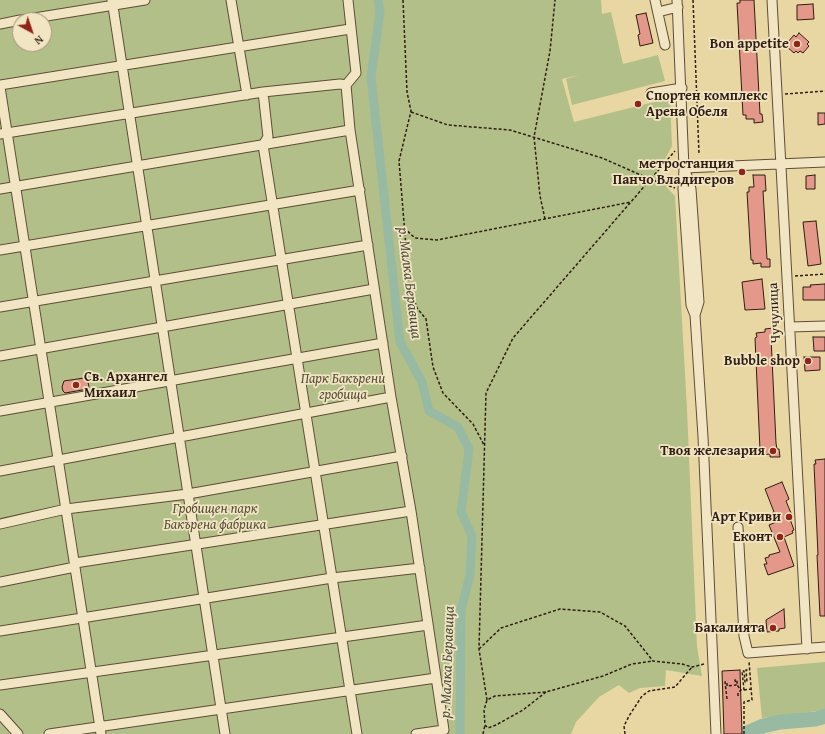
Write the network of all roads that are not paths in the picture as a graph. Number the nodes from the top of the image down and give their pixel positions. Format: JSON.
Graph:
{"nodes":[{"id":1,"x":145,"y":0,"type":"edge"},
{"id":2,"x":231,"y":0,"type":"edge"},
{"id":3,"x":348,"y":0,"type":"edge"},
{"id":4,"x":655,"y":0,"type":"edge"},
{"id":5,"x":772,"y":0,"type":"edge"},
{"id":6,"x":113,"y":3,"type":"edge"},
{"id":7,"x":678,"y":4,"type":"edge"},
{"id":8,"x":658,"y":12,"type":"junction"},
{"id":9,"x":52,"y":14,"type":"edge"},
{"id":10,"x":12,"y":22,"type":"edge"},
{"id":11,"x":0,"y":24,"type":"edge"},
{"id":12,"x":350,"y":29,"type":"junction"},
{"id":13,"x":665,"y":45,"type":"dead end"},
{"id":14,"x":239,"y":46,"type":"junction"},
{"id":15,"x":122,"y":65,"type":"junction"},
{"id":16,"x":346,"y":85,"type":"junction"},
{"id":17,"x":0,"y":86,"type":"edge"},
{"id":18,"x":682,"y":88,"type":"junction"},
{"id":19,"x":263,"y":92,"type":"junction"},
{"id":20,"x":651,"y":93,"type":"dead end"},
{"id":21,"x":247,"y":95,"type":"junction"},
{"id":22,"x":130,"y":114,"type":"junction"},
{"id":23,"x":350,"y":130,"type":"junction"},
{"id":24,"x":4,"y":134,"type":"edge"},
{"id":25,"x":263,"y":145,"type":"junction"},
{"id":26,"x":825,"y":162,"type":"edge"},
{"id":27,"x":781,"y":164,"type":"junction"},
{"id":28,"x":138,"y":166,"type":"junction"},
{"id":29,"x":684,"y":168,"type":"junction"},
{"id":30,"x":16,"y":187,"type":"junction"},
{"id":31,"x":0,"y":189,"type":"edge"},
{"id":32,"x":360,"y":190,"type":"junction"},
{"id":33,"x":273,"y":205,"type":"junction"},
{"id":34,"x":147,"y":226,"type":"junction"},
{"id":35,"x":368,"y":245,"type":"junction"},
{"id":36,"x":25,"y":246,"type":"junction"},
{"id":37,"x":0,"y":250,"type":"edge"},
{"id":38,"x":281,"y":260,"type":"junction"},
{"id":39,"x":156,"y":281,"type":"junction"},
{"id":40,"x":374,"y":288,"type":"junction"},
{"id":41,"x":34,"y":302,"type":"junction"},
{"id":42,"x":288,"y":304,"type":"junction"},
{"id":43,"x":0,"y":307,"type":"edge"},
{"id":44,"x":825,"y":326,"type":"edge"},
{"id":45,"x":162,"y":327,"type":"junction"},
{"id":46,"x":790,"y":328,"type":"junction"},
{"id":47,"x":383,"y":343,"type":"junction"},
{"id":48,"x":41,"y":349,"type":"junction"},
{"id":49,"x":0,"y":356,"type":"edge"},
{"id":50,"x":297,"y":358,"type":"junction"},
{"id":51,"x":171,"y":381,"type":"junction"},
{"id":52,"x":391,"y":397,"type":"junction"},
{"id":53,"x":49,"y":402,"type":"junction"},
{"id":54,"x":0,"y":411,"type":"edge"},
{"id":55,"x":306,"y":413,"type":"junction"},
{"id":56,"x":179,"y":437,"type":"junction"},
{"id":57,"x":402,"y":456,"type":"junction"},
{"id":58,"x":58,"y":460,"type":"junction"},
{"id":59,"x":0,"y":471,"type":"edge"},
{"id":60,"x":315,"y":471,"type":"junction"},
{"id":61,"x":188,"y":494,"type":"junction"},
{"id":62,"x":66,"y":509,"type":"junction"},
{"id":63,"x":411,"y":511,"type":"junction"},
{"id":64,"x":0,"y":524,"type":"edge"},
{"id":65,"x":324,"y":525,"type":"junction"},
{"id":66,"x":738,"y":527,"type":"dead end"},
{"id":67,"x":196,"y":545,"type":"junction"},
{"id":68,"x":75,"y":565,"type":"junction"},
{"id":69,"x":420,"y":568,"type":"junction"},
{"id":70,"x":332,"y":578,"type":"junction"},
{"id":71,"x":0,"y":582,"type":"edge"},
{"id":72,"x":204,"y":598,"type":"junction"},
{"id":73,"x":83,"y":618,"type":"junction"},
{"id":74,"x":428,"y":626,"type":"junction"},
{"id":75,"x":0,"y":631,"type":"edge"},
{"id":76,"x":342,"y":637,"type":"junction"},
{"id":77,"x":825,"y":647,"type":"edge"},
{"id":78,"x":807,"y":649,"type":"junction"},
{"id":79,"x":213,"y":655,"type":"junction"},
{"id":80,"x":92,"y":672,"type":"junction"},
{"id":81,"x":436,"y":678,"type":"junction"},
{"id":82,"x":0,"y":685,"type":"edge"},
{"id":83,"x":350,"y":690,"type":"junction"},
{"id":84,"x":221,"y":709,"type":"junction"},
{"id":85,"x":0,"y":714,"type":"edge"},
{"id":86,"x":716,"y":724,"type":"junction"},
{"id":87,"x":101,"y":730,"type":"edge"},
{"id":88,"x":18,"y":734,"type":"edge"},
{"id":89,"x":49,"y":734,"type":"edge"},
{"id":90,"x":225,"y":734,"type":"edge"},
{"id":91,"x":357,"y":734,"type":"edge"},
{"id":92,"x":416,"y":734,"type":"edge"},
{"id":93,"x":711,"y":734,"type":"edge"},
{"id":94,"x":716,"y":734,"type":"edge"}],
"edges":[{"from":1,"to":6,"type":"street"},
{"from":2,"to":14,"type":"street"},
{"from":3,"to":12,"type":"street"},
{"from":4,"to":8,"type":"street"},
{"from":5,"to":27,"type":"street","name":"Чучулица"},
{"from":6,"to":9,"type":"street"},
{"from":6,"to":15,"type":"street"},
{"from":7,"to":8,"type":"street"},
{"from":7,"to":18,"type":"street"},
{"from":8,"to":13,"type":"street"},
{"from":10,"to":11,"type":"street"},
{"from":12,"to":14,"type":"street"},
{"from":12,"to":16,"type":"street"},
{"from":14,"to":15,"type":"street"},
{"from":14,"to":21,"type":"street"},
{"from":15,"to":17,"type":"street"},
{"from":15,"to":22,"type":"street"},
{"from":16,"to":19,"type":"street"},
{"from":16,"to":23,"type":"street"},
{"from":17,"to":24,"type":"street"},
{"from":18,"to":20,"type":"street"},
{"from":18,"to":29,"type":"street"},
{"from":19,"to":21,"type":"street"},
{"from":19,"to":25,"type":"street"},
{"from":21,"to":22,"type":"street"},
{"from":22,"to":24,"type":"street"},
{"from":22,"to":28,"type":"street"},
{"from":23,"to":25,"type":"street"},
{"from":23,"to":32,"type":"street"},
{"from":24,"to":30,"type":"street"},
{"from":25,"to":28,"type":"street"},
{"from":25,"to":33,"type":"street"},
{"from":26,"to":27,"type":"street"},
{"from":27,"to":29,"type":"street"},
{"from":27,"to":46,"type":"street","name":"Чучулица"},
{"from":28,"to":30,"type":"street"},
{"from":28,"to":34,"type":"street"},
{"from":29,"to":86,"type":"street"},
{"from":30,"to":31,"type":"street"},
{"from":30,"to":36,"type":"street"},
{"from":32,"to":33,"type":"street"},
{"from":32,"to":35,"type":"street"},
{"from":33,"to":34,"type":"street"},
{"from":33,"to":38,"type":"street"},
{"from":34,"to":36,"type":"street"},
{"from":34,"to":39,"type":"street"},
{"from":35,"to":38,"type":"street"},
{"from":35,"to":40,"type":"street"},
{"from":36,"to":37,"type":"street"},
{"from":36,"to":41,"type":"street"},
{"from":38,"to":39,"type":"street"},
{"from":38,"to":42,"type":"street"},
{"from":39,"to":41,"type":"street"},
{"from":39,"to":45,"type":"street"},
{"from":40,"to":42,"type":"street"},
{"from":40,"to":47,"type":"street"},
{"from":41,"to":43,"type":"street"},
{"from":41,"to":48,"type":"street"},
{"from":42,"to":45,"type":"street"},
{"from":42,"to":50,"type":"street"},
{"from":44,"to":46,"type":"street"},
{"from":45,"to":48,"type":"street"},
{"from":45,"to":51,"type":"street"},
{"from":46,"to":78,"type":"street","name":"Чучулица"},
{"from":47,"to":50,"type":"street"},
{"from":47,"to":52,"type":"street"},
{"from":48,"to":49,"type":"street"},
{"from":48,"to":53,"type":"street"},
{"from":50,"to":51,"type":"street"},
{"from":50,"to":55,"type":"street"},
{"from":51,"to":53,"type":"street"},
{"from":51,"to":56,"type":"street"},
{"from":52,"to":55,"type":"street"},
{"from":52,"to":57,"type":"street"},
{"from":53,"to":54,"type":"street"},
{"from":53,"to":58,"type":"street"},
{"from":55,"to":56,"type":"street"},
{"from":55,"to":60,"type":"street"},
{"from":56,"to":58,"type":"street"},
{"from":56,"to":61,"type":"street"},
{"from":57,"to":60,"type":"street"},
{"from":57,"to":63,"type":"street"},
{"from":58,"to":59,"type":"street"},
{"from":58,"to":62,"type":"street"},
{"from":60,"to":61,"type":"street"},
{"from":60,"to":65,"type":"street"},
{"from":61,"to":62,"type":"street"},
{"from":61,"to":67,"type":"street"},
{"from":62,"to":64,"type":"street"},
{"from":62,"to":68,"type":"street"},
{"from":63,"to":65,"type":"street"},
{"from":63,"to":69,"type":"street"},
{"from":65,"to":67,"type":"street"},
{"from":65,"to":70,"type":"street"},
{"from":66,"to":78,"type":"street"},
{"from":67,"to":68,"type":"street"},
{"from":67,"to":72,"type":"street"},
{"from":68,"to":71,"type":"street"},
{"from":68,"to":73,"type":"street"},
{"from":69,"to":70,"type":"street"},
{"from":69,"to":74,"type":"street"},
{"from":70,"to":72,"type":"street"},
{"from":70,"to":76,"type":"street"},
{"from":72,"to":73,"type":"street"},
{"from":72,"to":79,"type":"street"},
{"from":73,"to":75,"type":"street"},
{"from":73,"to":80,"type":"street"},
{"from":74,"to":76,"type":"street"},
{"from":74,"to":81,"type":"street"},
{"from":76,"to":79,"type":"street"},
{"from":76,"to":83,"type":"street"},
{"from":77,"to":78,"type":"street"},
{"from":79,"to":80,"type":"street"},
{"from":79,"to":84,"type":"street"},
{"from":80,"to":82,"type":"street"},
{"from":80,"to":87,"type":"street"},
{"from":81,"to":83,"type":"street"},
{"from":81,"to":92,"type":"street"},
{"from":83,"to":84,"type":"street"},
{"from":83,"to":91,"type":"street"},
{"from":84,"to":87,"type":"street"},
{"from":84,"to":90,"type":"street"},
{"from":85,"to":88,"type":"street"},
{"from":86,"to":93,"type":"street"},
{"from":86,"to":94,"type":"street"},
{"from":87,"to":89,"type":"street"}]}
